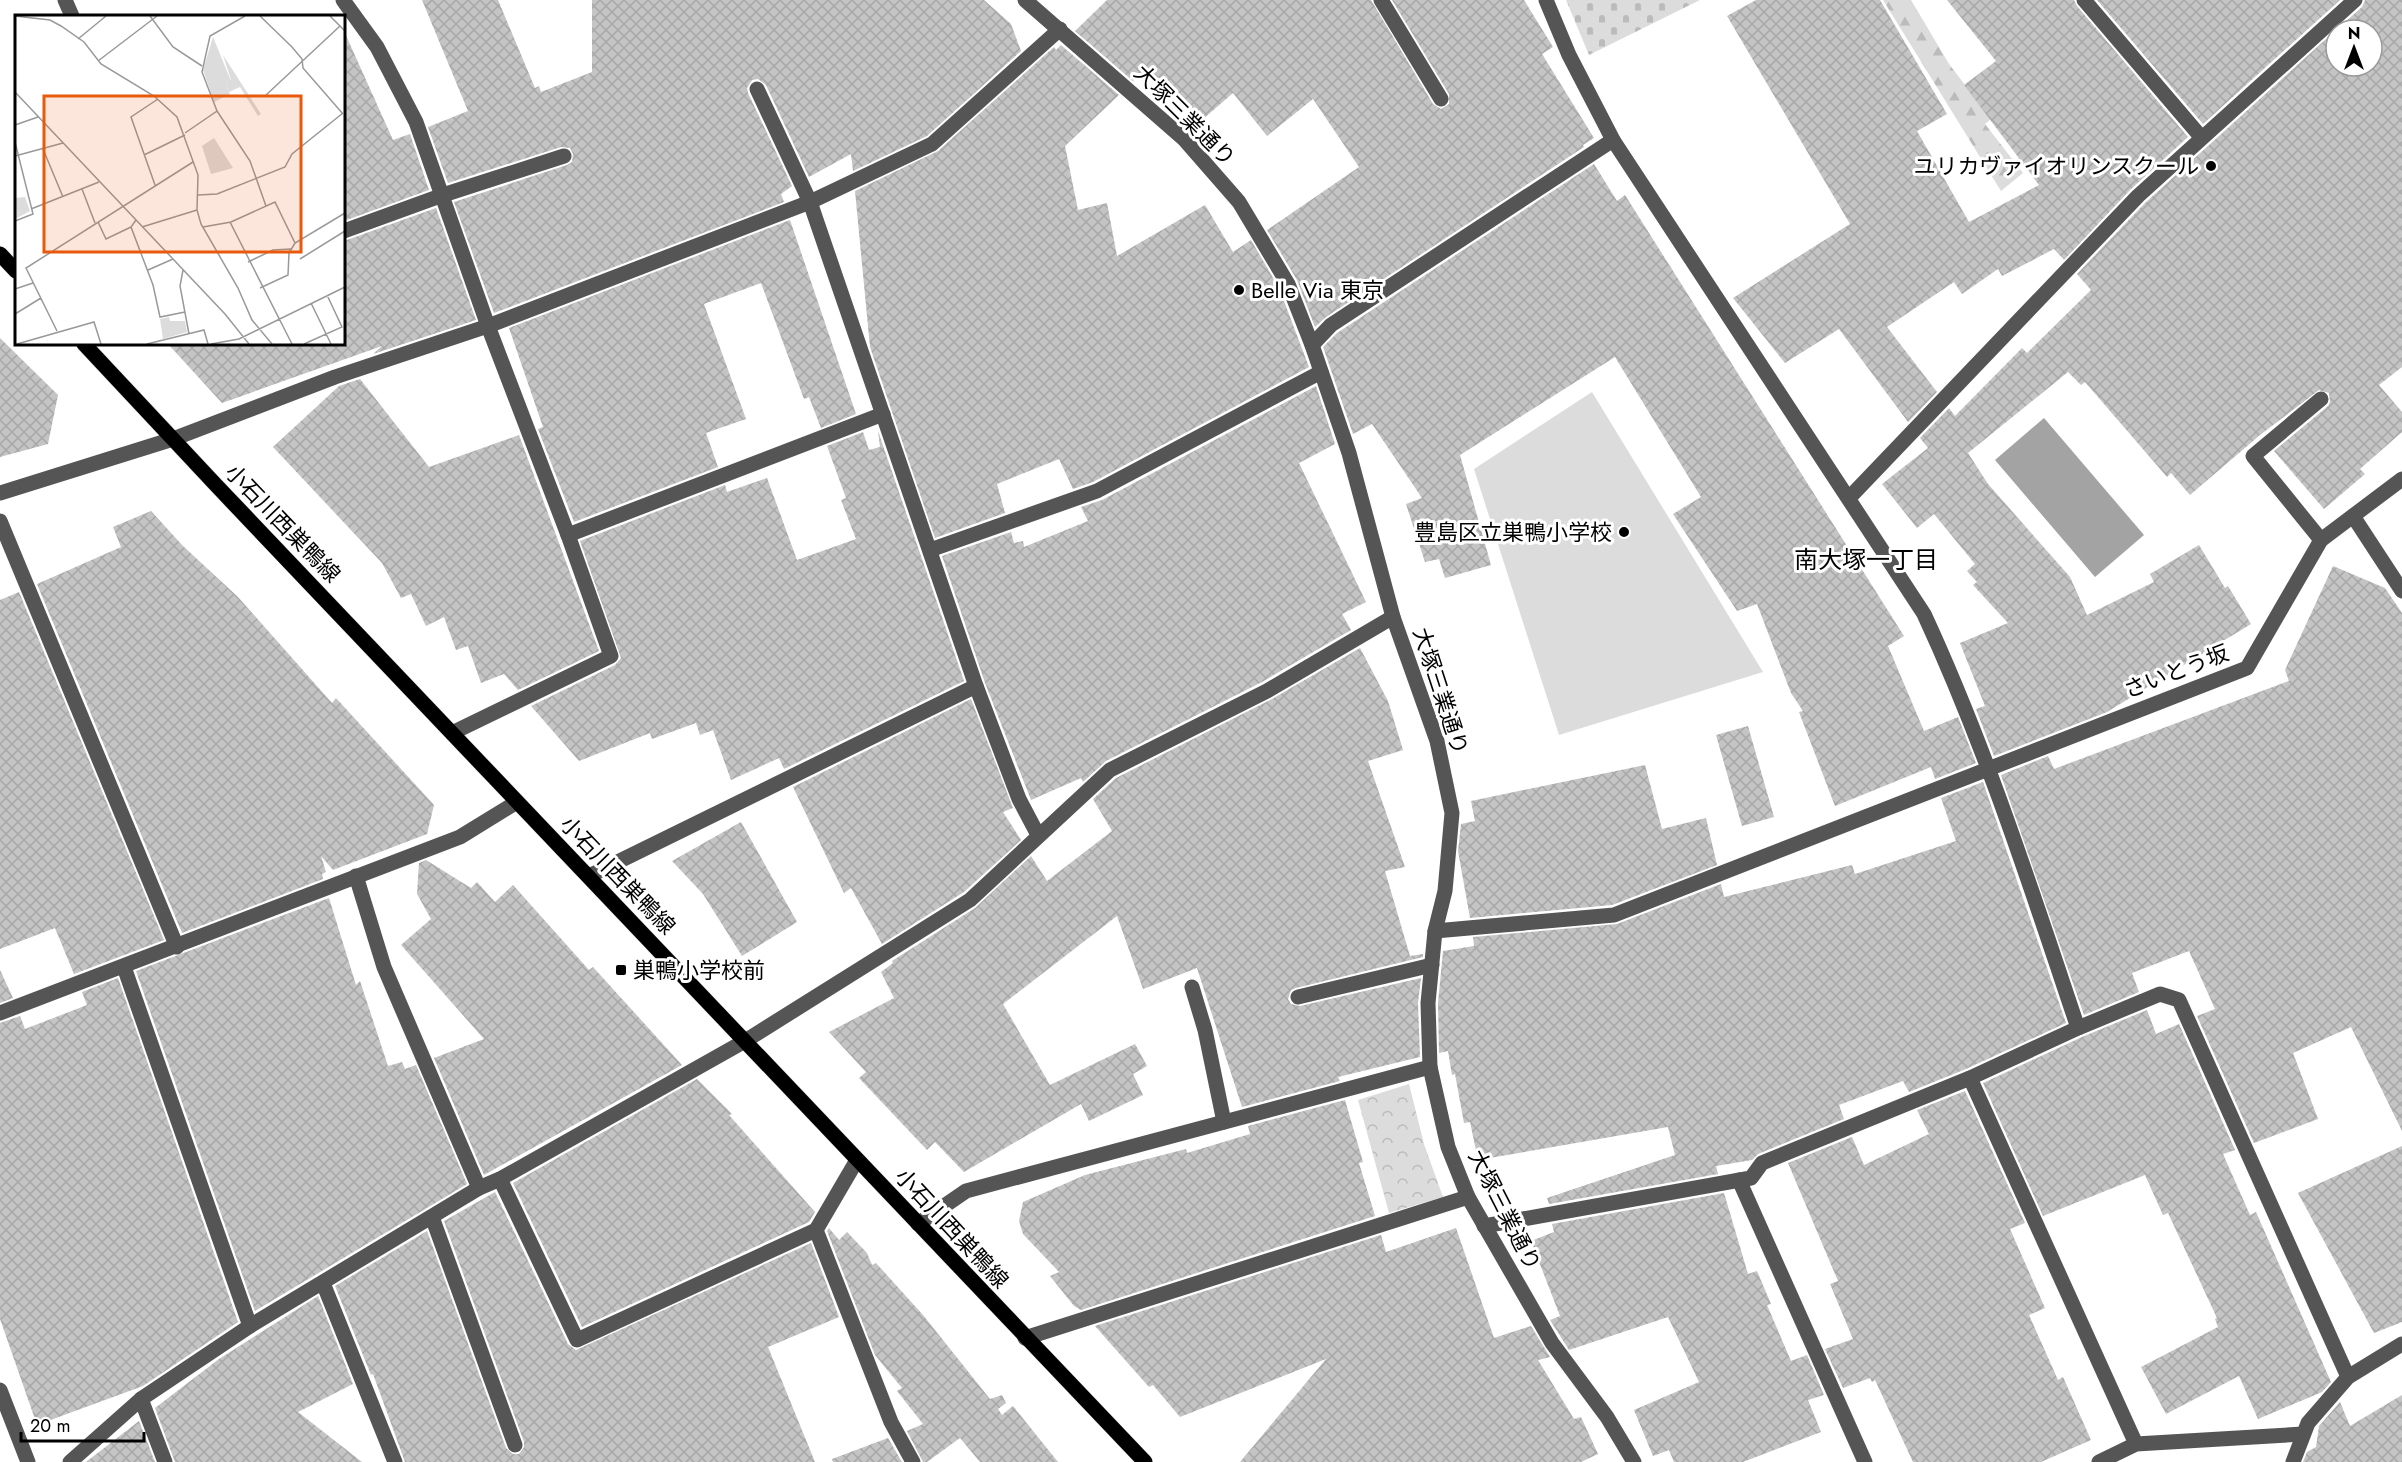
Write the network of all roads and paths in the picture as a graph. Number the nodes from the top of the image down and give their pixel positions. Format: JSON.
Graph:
{"nodes":[{"id":1,"x":64,"y":0,"type":"edge"},
{"id":2,"x":343,"y":0,"type":"edge"},
{"id":3,"x":1025,"y":0,"type":"edge"},
{"id":4,"x":1382,"y":0,"type":"edge"},
{"id":5,"x":1546,"y":0,"type":"edge"},
{"id":6,"x":2084,"y":0,"type":"edge"},
{"id":7,"x":2355,"y":0,"type":"edge"},
{"id":8,"x":72,"y":15,"type":"edge"},
{"id":9,"x":1060,"y":29,"type":"junction"},
{"id":10,"x":757,"y":89,"type":"dead end"},
{"id":11,"x":1441,"y":99,"type":"dead end"},
{"id":12,"x":2201,"y":137,"type":"junction"},
{"id":13,"x":1613,"y":140,"type":"junction"},
{"id":14,"x":564,"y":156,"type":"dead end"},
{"id":15,"x":443,"y":195,"type":"junction"},
{"id":16,"x":810,"y":202,"type":"junction"},
{"id":17,"x":345,"y":231,"type":"edge"},
{"id":18,"x":0,"y":254,"type":"edge"},
{"id":19,"x":15,"y":270,"type":"edge"},
{"id":20,"x":488,"y":326,"type":"junction"},
{"id":21,"x":85,"y":345,"type":"edge"},
{"id":22,"x":1312,"y":345,"type":"junction"},
{"id":23,"x":1321,"y":372,"type":"junction"},
{"id":24,"x":2321,"y":399,"type":"dead end"},
{"id":25,"x":883,"y":414,"type":"junction"},
{"id":26,"x":173,"y":439,"type":"junction"},
{"id":27,"x":2402,"y":479,"type":"edge"},
{"id":28,"x":0,"y":493,"type":"edge"},
{"id":29,"x":1849,"y":498,"type":"junction"},
{"id":30,"x":2354,"y":516,"type":"junction"},
{"id":31,"x":0,"y":521,"type":"edge"},
{"id":32,"x":568,"y":535,"type":"junction"},
{"id":33,"x":2321,"y":540,"type":"junction"},
{"id":34,"x":930,"y":550,"type":"junction"},
{"id":35,"x":2402,"y":591,"type":"edge"},
{"id":36,"x":1393,"y":617,"type":"junction"},
{"id":37,"x":976,"y":686,"type":"junction"},
{"id":38,"x":452,"y":733,"type":"junction"},
{"id":39,"x":1989,"y":768,"type":"junction"},
{"id":40,"x":517,"y":802,"type":"junction"},
{"id":41,"x":1038,"y":835,"type":"junction"},
{"id":42,"x":356,"y":876,"type":"junction"},
{"id":43,"x":589,"y":876,"type":"junction"},
{"id":44,"x":1435,"y":931,"type":"junction"},
{"id":45,"x":177,"y":947,"type":"junction"},
{"id":46,"x":1432,"y":965,"type":"junction"},
{"id":47,"x":124,"y":967,"type":"junction"},
{"id":48,"x":1192,"y":987,"type":"dead end"},
{"id":49,"x":1298,"y":997,"type":"dead end"},
{"id":50,"x":0,"y":1013,"type":"edge"},
{"id":51,"x":2078,"y":1028,"type":"junction"},
{"id":52,"x":745,"y":1041,"type":"junction"},
{"id":53,"x":1430,"y":1067,"type":"junction"},
{"id":54,"x":1970,"y":1078,"type":"junction"},
{"id":55,"x":1224,"y":1122,"type":"junction"},
{"id":56,"x":857,"y":1160,"type":"junction"},
{"id":57,"x":500,"y":1179,"type":"junction"},
{"id":58,"x":1739,"y":1180,"type":"junction"},
{"id":59,"x":479,"y":1188,"type":"junction"},
{"id":60,"x":1468,"y":1197,"type":"junction"},
{"id":61,"x":432,"y":1217,"type":"junction"},
{"id":62,"x":918,"y":1224,"type":"junction"},
{"id":63,"x":1484,"y":1226,"type":"junction"},
{"id":64,"x":816,"y":1230,"type":"junction"},
{"id":65,"x":322,"y":1283,"type":"junction"},
{"id":66,"x":250,"y":1326,"type":"junction"},
{"id":67,"x":1025,"y":1338,"type":"junction"},
{"id":68,"x":2402,"y":1344,"type":"edge"},
{"id":69,"x":2348,"y":1377,"type":"junction"},
{"id":70,"x":0,"y":1390,"type":"edge"},
{"id":71,"x":141,"y":1399,"type":"junction"},
{"id":72,"x":2303,"y":1434,"type":"junction"},
{"id":73,"x":2136,"y":1444,"type":"junction"},
{"id":74,"x":514,"y":1445,"type":"dead end"},
{"id":75,"x":1631,"y":1461,"type":"edge"},
{"id":76,"x":28,"y":1462,"type":"edge"},
{"id":77,"x":70,"y":1462,"type":"edge"},
{"id":78,"x":165,"y":1462,"type":"edge"},
{"id":79,"x":395,"y":1462,"type":"edge"},
{"id":80,"x":913,"y":1462,"type":"edge"},
{"id":81,"x":1145,"y":1462,"type":"edge"},
{"id":82,"x":1865,"y":1462,"type":"edge"},
{"id":83,"x":2099,"y":1462,"type":"edge"},
{"id":84,"x":2293,"y":1462,"type":"edge"}],
"edges":[{"from":1,"to":8,"type":"street"},
{"from":2,"to":15,"type":"street"},
{"from":3,"to":9,"type":"street","name":"大塚三業通り"},
{"from":4,"to":11,"type":"street"},
{"from":5,"to":13,"type":"street"},
{"from":6,"to":12,"type":"street"},
{"from":7,"to":12,"type":"street"},
{"from":9,"to":16,"type":"street"},
{"from":9,"to":22,"type":"street","name":"大塚三業通り"},
{"from":10,"to":16,"type":"street"},
{"from":12,"to":29,"type":"street"},
{"from":13,"to":22,"type":"street"},
{"from":13,"to":29,"type":"street"},
{"from":14,"to":15,"type":"street"},
{"from":15,"to":17,"type":"street"},
{"from":15,"to":20,"type":"street"},
{"from":16,"to":20,"type":"street"},
{"from":16,"to":25,"type":"street"},
{"from":18,"to":19,"type":"main road"},
{"from":20,"to":26,"type":"street"},
{"from":20,"to":32,"type":"street"},
{"from":21,"to":26,"type":"main road","name":"小石川西巣鴨線"},
{"from":22,"to":23,"type":"street","name":"大塚三業通り"},
{"from":23,"to":34,"type":"street"},
{"from":23,"to":36,"type":"street","name":"大塚三業通り"},
{"from":24,"to":33,"type":"street"},
{"from":25,"to":32,"type":"street"},
{"from":25,"to":34,"type":"street"},
{"from":26,"to":28,"type":"street"},
{"from":26,"to":38,"type":"main road","name":"小石川西巣鴨線"},
{"from":27,"to":30,"type":"street","name":"さいとう坂"},
{"from":29,"to":39,"type":"street"},
{"from":30,"to":33,"type":"street","name":"さいとう坂"},
{"from":30,"to":35,"type":"street"},
{"from":31,"to":45,"type":"street"},
{"from":32,"to":38,"type":"street"},
{"from":33,"to":39,"type":"street","name":"さいとう坂"},
{"from":34,"to":37,"type":"street"},
{"from":36,"to":41,"type":"street"},
{"from":36,"to":44,"type":"street","name":"大塚三業通り"},
{"from":37,"to":41,"type":"street"},
{"from":37,"to":43,"type":"street"},
{"from":38,"to":40,"type":"main road","name":"小石川西巣鴨線"},
{"from":39,"to":44,"type":"street","name":"さいとう坂"},
{"from":39,"to":51,"type":"street"},
{"from":40,"to":42,"type":"street"},
{"from":40,"to":43,"type":"main road","name":"小石川西巣鴨線"},
{"from":41,"to":52,"type":"street"},
{"from":42,"to":45,"type":"street"},
{"from":42,"to":59,"type":"street"},
{"from":43,"to":52,"type":"main road","name":"小石川西巣鴨線"},
{"from":44,"to":46,"type":"street","name":"大塚三業通り"},
{"from":45,"to":47,"type":"street"},
{"from":46,"to":49,"type":"street"},
{"from":46,"to":53,"type":"street","name":"大塚三業通り"},
{"from":47,"to":50,"type":"street"},
{"from":47,"to":66,"type":"street"},
{"from":48,"to":55,"type":"street"},
{"from":51,"to":54,"type":"street"},
{"from":51,"to":69,"type":"street"},
{"from":52,"to":56,"type":"main road","name":"小石川西巣鴨線"},
{"from":52,"to":57,"type":"street"},
{"from":53,"to":55,"type":"street"},
{"from":53,"to":60,"type":"street","name":"大塚三業通り"},
{"from":54,"to":58,"type":"street"},
{"from":54,"to":73,"type":"street"},
{"from":55,"to":62,"type":"street"},
{"from":56,"to":62,"type":"main road","name":"小石川西巣鴨線"},
{"from":56,"to":64,"type":"street"},
{"from":57,"to":59,"type":"street"},
{"from":57,"to":64,"type":"street"},
{"from":58,"to":63,"type":"street"},
{"from":58,"to":82,"type":"street"},
{"from":59,"to":61,"type":"street"},
{"from":60,"to":63,"type":"street","name":"大塚三業通り"},
{"from":60,"to":67,"type":"street"},
{"from":61,"to":65,"type":"street"},
{"from":61,"to":74,"type":"street"},
{"from":62,"to":67,"type":"main road","name":"小石川西巣鴨線"},
{"from":63,"to":75,"type":"street","name":"大塚三業通り"},
{"from":64,"to":80,"type":"street"},
{"from":65,"to":66,"type":"street"},
{"from":65,"to":79,"type":"street"},
{"from":66,"to":71,"type":"street"},
{"from":67,"to":81,"type":"main road","name":"小石川西巣鴨線"},
{"from":68,"to":69,"type":"street"},
{"from":69,"to":72,"type":"street"},
{"from":70,"to":76,"type":"street"},
{"from":71,"to":77,"type":"street"},
{"from":71,"to":78,"type":"street"},
{"from":72,"to":73,"type":"street"},
{"from":72,"to":84,"type":"street"},
{"from":73,"to":83,"type":"street"}]}
